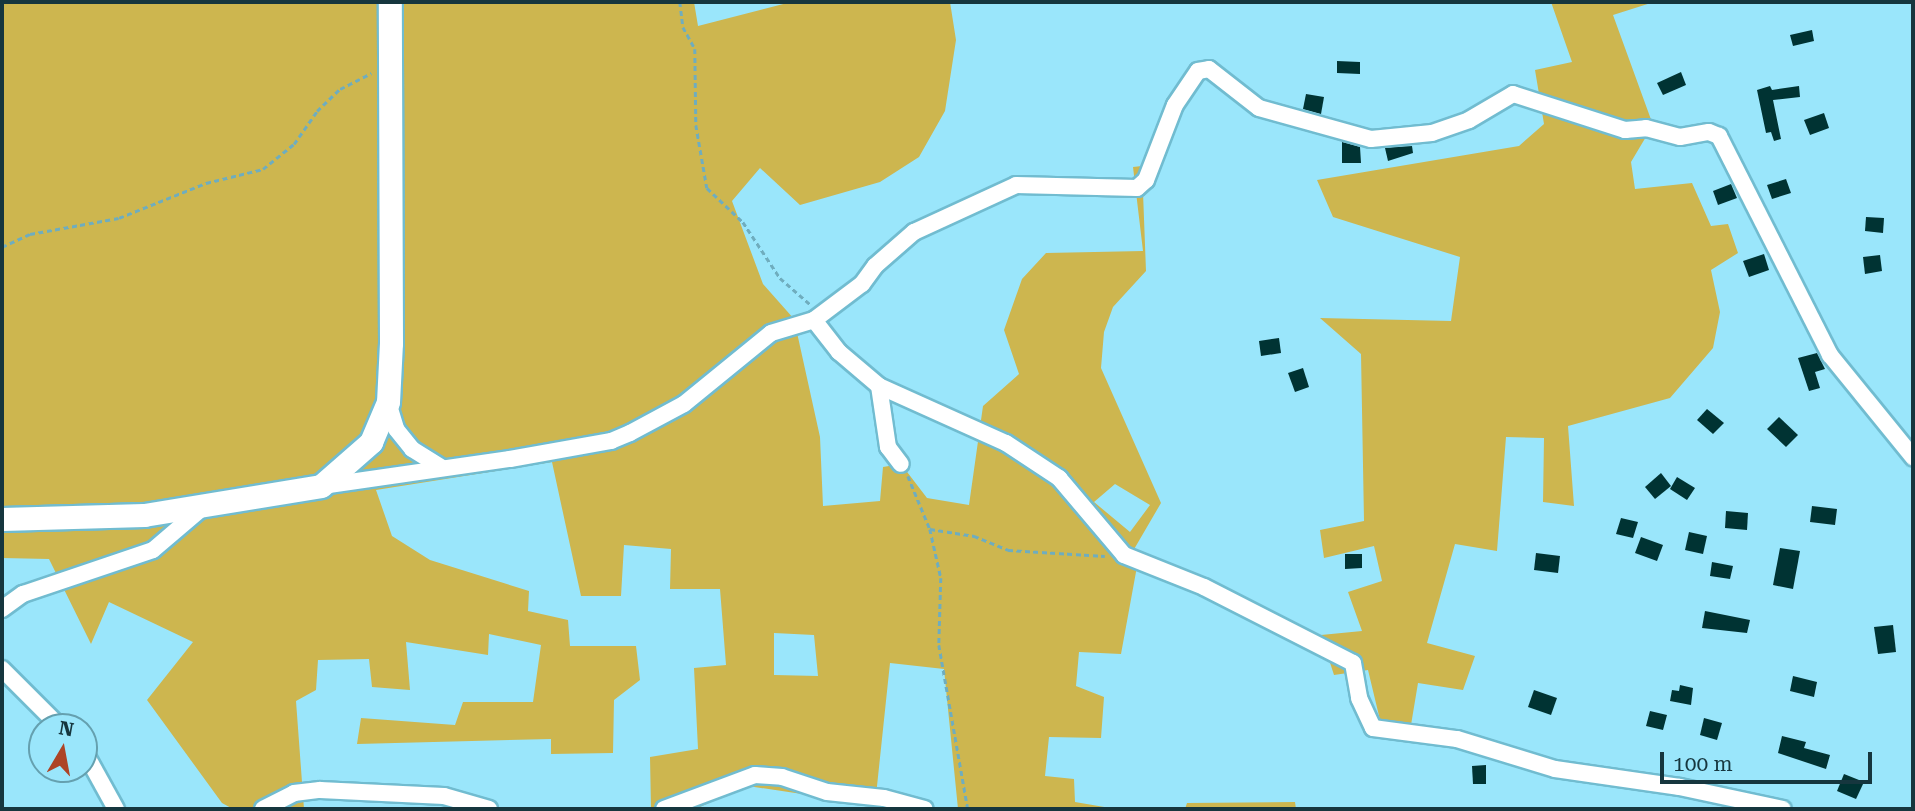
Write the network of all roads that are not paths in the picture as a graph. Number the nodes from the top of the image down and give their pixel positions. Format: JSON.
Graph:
{"nodes":[{"id":1,"x":390,"y":2,"type":"edge"},
{"id":2,"x":818,"y":317,"type":"junction"},
{"id":3,"x":879,"y":386,"type":"junction"},
{"id":4,"x":388,"y":402,"type":"junction"},
{"id":5,"x":1913,"y":457,"type":"edge"},
{"id":6,"x":901,"y":464,"type":"road end"},
{"id":7,"x":442,"y":468,"type":"junction"},
{"id":8,"x":321,"y":486,"type":"junction"},
{"id":9,"x":201,"y":509,"type":"junction"},
{"id":10,"x":2,"y":519,"type":"edge"},
{"id":11,"x":2,"y":609,"type":"edge"},
{"id":12,"x":2,"y":669,"type":"edge"},
{"id":13,"x":47,"y":713,"type":"edge"},
{"id":14,"x":98,"y":776,"type":"edge"},
{"id":15,"x":116,"y":809,"type":"edge"},
{"id":16,"x":263,"y":809,"type":"edge"},
{"id":17,"x":489,"y":809,"type":"edge"},
{"id":18,"x":663,"y":809,"type":"edge"},
{"id":19,"x":925,"y":809,"type":"edge"},
{"id":20,"x":1783,"y":809,"type":"edge"}],
"edges":[{"from":1,"to":4,"type":"street"},
{"from":2,"to":3,"type":"street"},
{"from":2,"to":5,"type":"street"},
{"from":2,"to":7,"type":"street"},
{"from":3,"to":6,"type":"street"},
{"from":3,"to":20,"type":"street"},
{"from":4,"to":7,"type":"street"},
{"from":4,"to":8,"type":"street"},
{"from":7,"to":8,"type":"street"},
{"from":8,"to":9,"type":"street"},
{"from":9,"to":10,"type":"street"},
{"from":9,"to":11,"type":"street"},
{"from":12,"to":13,"type":"street"},
{"from":14,"to":15,"type":"street"},
{"from":16,"to":17,"type":"street"},
{"from":18,"to":19,"type":"street"}]}
